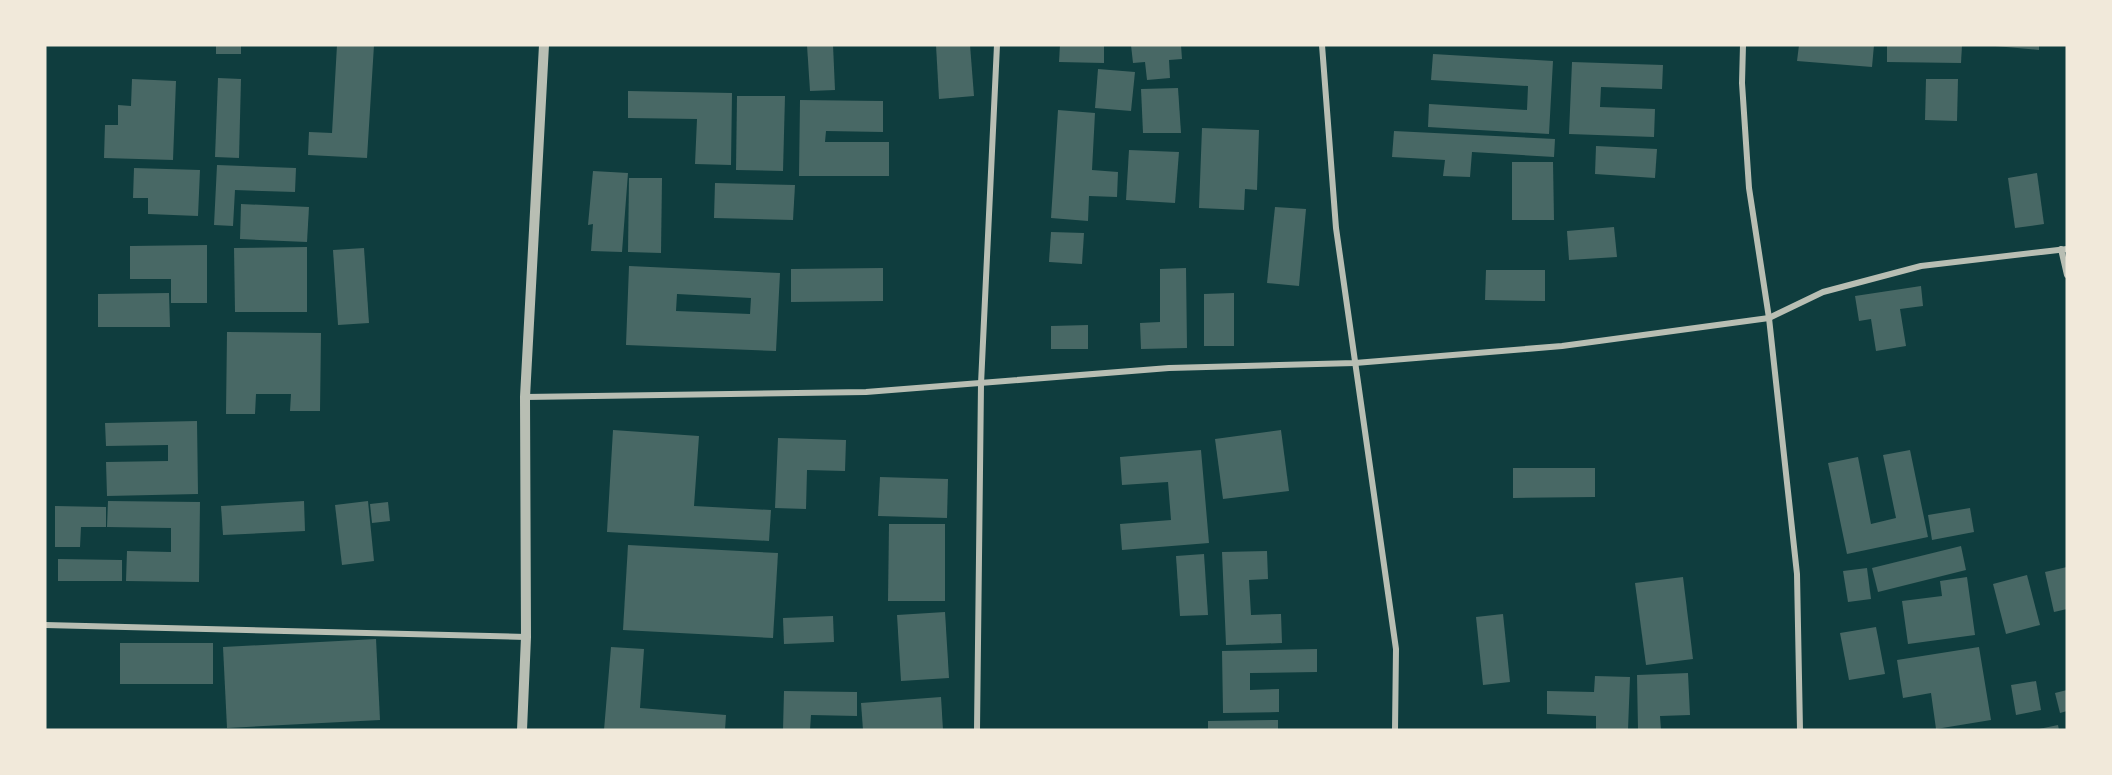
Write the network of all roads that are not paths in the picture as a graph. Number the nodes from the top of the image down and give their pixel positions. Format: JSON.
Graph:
{"nodes":[{"id":1,"x":544,"y":45,"type":"edge"},
{"id":2,"x":997,"y":45,"type":"edge"},
{"id":3,"x":1322,"y":45,"type":"edge"},
{"id":4,"x":1743,"y":45,"type":"edge"},
{"id":5,"x":2064,"y":249,"type":"edge"},
{"id":6,"x":2067,"y":275,"type":"edge"},
{"id":7,"x":1769,"y":318,"type":"junction"},
{"id":8,"x":1355,"y":363,"type":"junction"},
{"id":9,"x":981,"y":384,"type":"junction"},
{"id":10,"x":525,"y":397,"type":"junction"},
{"id":11,"x":45,"y":625,"type":"edge"},
{"id":12,"x":526,"y":637,"type":"junction"},
{"id":13,"x":522,"y":730,"type":"edge"},
{"id":14,"x":977,"y":730,"type":"edge"},
{"id":15,"x":1395,"y":730,"type":"edge"},
{"id":16,"x":1800,"y":730,"type":"edge"}],
"edges":[{"from":1,"to":10,"type":"street"},
{"from":2,"to":9,"type":"street"},
{"from":3,"to":8,"type":"street"},
{"from":4,"to":7,"type":"street"},
{"from":5,"to":6,"type":"street"},
{"from":5,"to":7,"type":"street"},
{"from":7,"to":8,"type":"street"},
{"from":7,"to":16,"type":"street"},
{"from":8,"to":9,"type":"street"},
{"from":8,"to":15,"type":"street"},
{"from":9,"to":10,"type":"street"},
{"from":9,"to":14,"type":"street"},
{"from":10,"to":12,"type":"street"},
{"from":11,"to":12,"type":"street"},
{"from":12,"to":13,"type":"street"}]}
